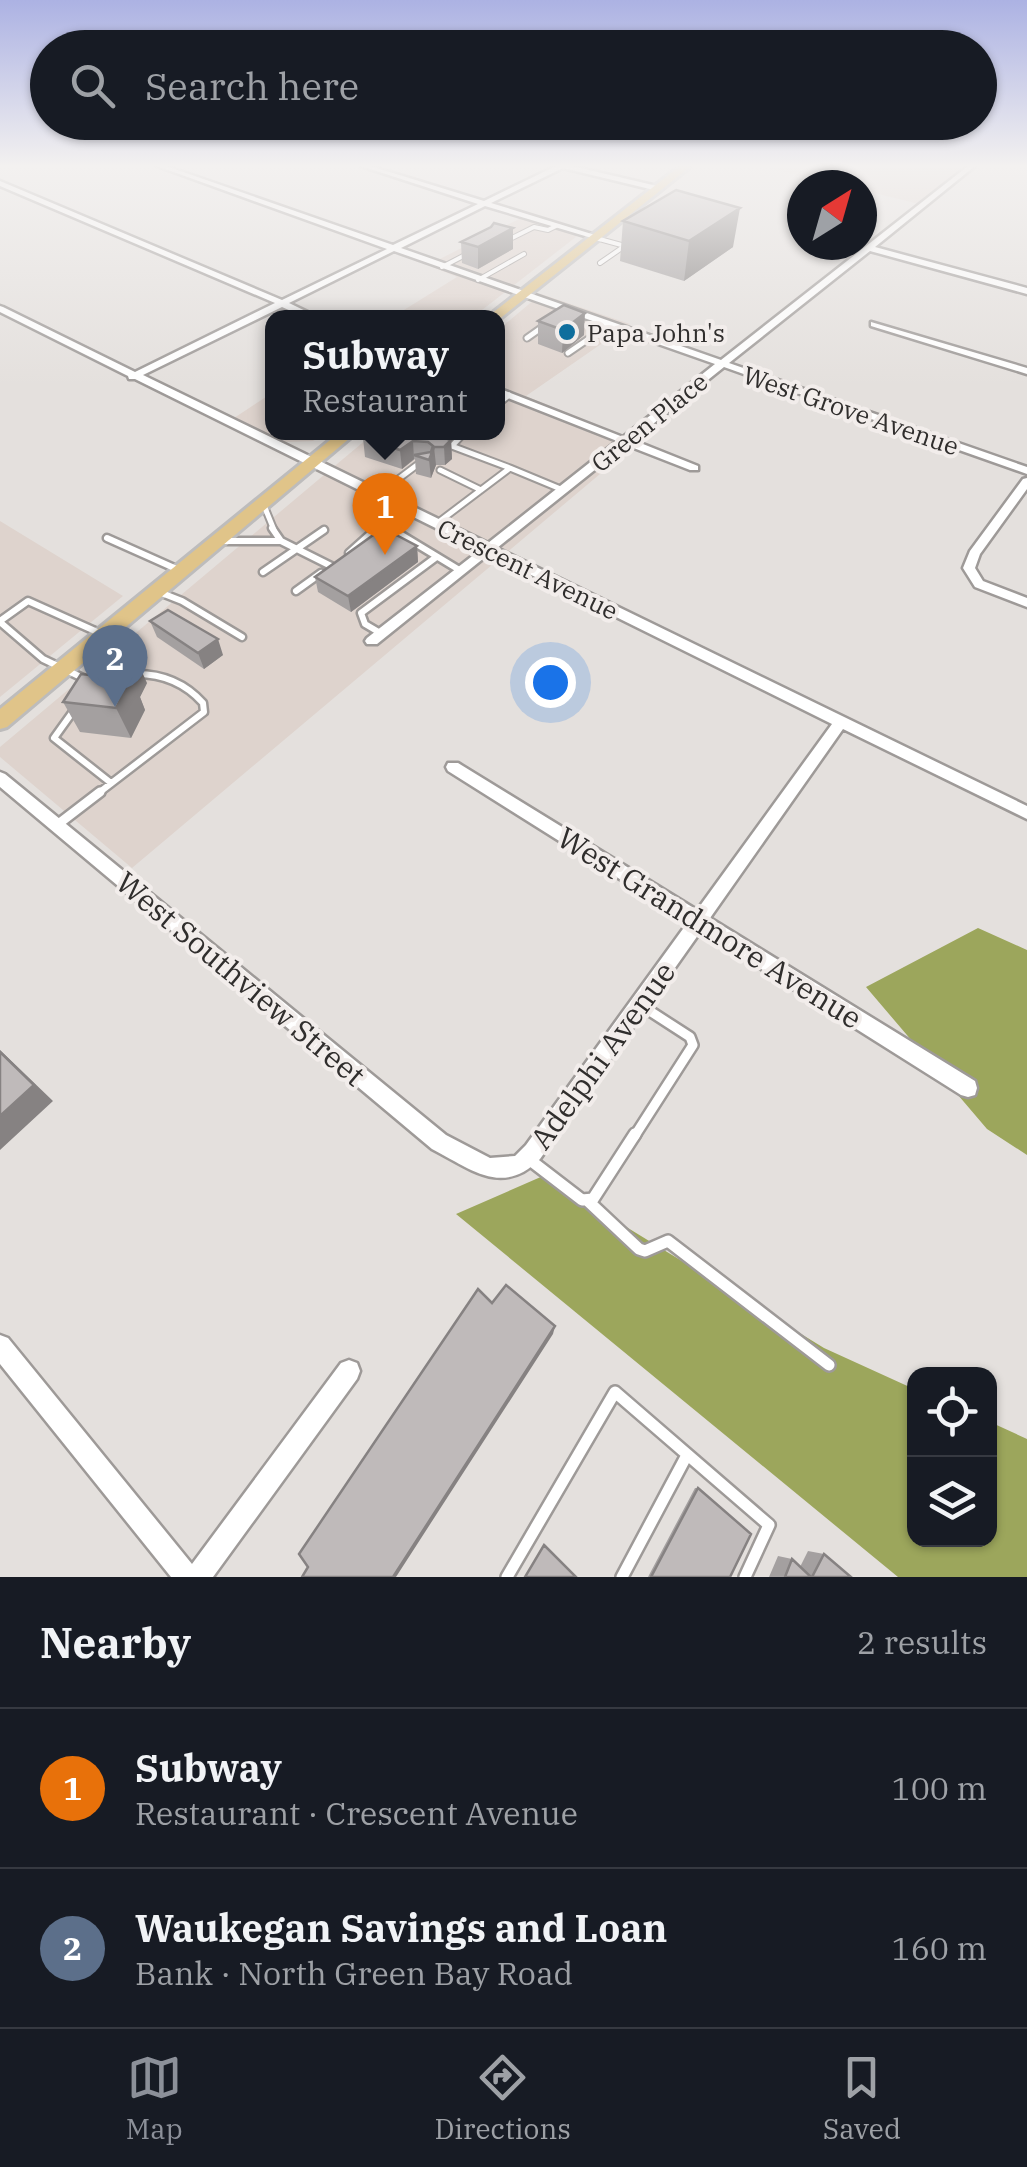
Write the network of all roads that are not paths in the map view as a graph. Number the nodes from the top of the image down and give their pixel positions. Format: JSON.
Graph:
{"nodes":[{"id":1,"x":131,"y":240,"type":"edge"},
{"id":2,"x":362,"y":240,"type":"edge"},
{"id":3,"x":412,"y":240,"type":"edge"},
{"id":4,"x":588,"y":240,"type":"edge"},
{"id":5,"x":604,"y":240,"type":"edge"},
{"id":6,"x":634,"y":240,"type":"edge"},
{"id":7,"x":625,"y":246,"type":"junction"},
{"id":8,"x":391,"y":250,"type":"junction"},
{"id":9,"x":474,"y":250,"type":"edge"},
{"id":10,"x":877,"y":250,"type":"edge"},
{"id":11,"x":524,"y":254,"type":"dead end"},
{"id":12,"x":855,"y":260,"type":"edge"},
{"id":13,"x":600,"y":263,"type":"dead end"},
{"id":14,"x":442,"y":267,"type":"junction"},
{"id":15,"x":478,"y":280,"type":"junction"},
{"id":16,"x":1027,"y":290,"type":"edge"},
{"id":17,"x":520,"y":295,"type":"junction"},
{"id":18,"x":282,"y":304,"type":"junction"},
{"id":19,"x":0,"y":310,"type":"edge"},
{"id":20,"x":270,"y":310,"type":"edge"},
{"id":21,"x":297,"y":310,"type":"edge"},
{"id":22,"x":502,"y":310,"type":"edge"},
{"id":23,"x":265,"y":312,"type":"edge"},
{"id":24,"x":560,"y":316,"type":"junction"},
{"id":25,"x":874,"y":324,"type":"dead end"},
{"id":26,"x":609,"y":325,"type":"junction"},
{"id":27,"x":584,"y":328,"type":"edge"},
{"id":28,"x":597,"y":333,"type":"junction"},
{"id":29,"x":526,"y":338,"type":"dead end"},
{"id":30,"x":568,"y":353,"type":"dead end"},
{"id":31,"x":722,"y":364,"type":"junction"},
{"id":32,"x":1027,"y":371,"type":"edge"},
{"id":33,"x":132,"y":378,"type":"junction"},
{"id":34,"x":505,"y":394,"type":"edge"},
{"id":35,"x":340,"y":440,"type":"edge"},
{"id":36,"x":432,"y":440,"type":"edge"},
{"id":37,"x":458,"y":440,"type":"edge"},
{"id":38,"x":625,"y":442,"type":"junction"},
{"id":39,"x":452,"y":446,"type":"junction"},
{"id":40,"x":312,"y":464,"type":"junction"},
{"id":41,"x":428,"y":466,"type":"edge"},
{"id":42,"x":510,"y":468,"type":"junction"},
{"id":43,"x":694,"y":468,"type":"dead end"},
{"id":44,"x":440,"y":470,"type":"dead end"},
{"id":45,"x":1027,"y":471,"type":"edge"},
{"id":46,"x":1027,"y":481,"type":"edge"},
{"id":47,"x":482,"y":490,"type":"junction"},
{"id":48,"x":563,"y":490,"type":"junction"},
{"id":49,"x":376,"y":495,"type":"junction"},
{"id":50,"x":263,"y":504,"type":"junction"},
{"id":51,"x":400,"y":507,"type":"junction"},
{"id":52,"x":381,"y":522,"type":"junction"},
{"id":53,"x":436,"y":524,"type":"junction"},
{"id":54,"x":324,"y":530,"type":"dead end"},
{"id":55,"x":108,"y":538,"type":"dead end"},
{"id":56,"x":282,"y":540,"type":"junction"},
{"id":57,"x":216,"y":542,"type":"junction"},
{"id":58,"x":297,"y":549,"type":"junction"},
{"id":59,"x":488,"y":550,"type":"junction"},
{"id":60,"x":436,"y":558,"type":"junction"},
{"id":61,"x":331,"y":566,"type":"junction"},
{"id":62,"x":181,"y":570,"type":"junction"},
{"id":63,"x":462,"y":571,"type":"junction"},
{"id":64,"x":263,"y":572,"type":"dead end"},
{"id":65,"x":156,"y":591,"type":"junction"},
{"id":66,"x":296,"y":591,"type":"dead end"},
{"id":67,"x":1027,"y":603,"type":"edge"},
{"id":68,"x":0,"y":621,"type":"edge"},
{"id":69,"x":104,"y":635,"type":"junction"},
{"id":70,"x":377,"y":637,"type":"joint"},
{"id":71,"x":242,"y":638,"type":"dead end"},
{"id":72,"x":63,"y":669,"type":"junction"},
{"id":73,"x":125,"y":675,"type":"edge"},
{"id":74,"x":96,"y":684,"type":"edge"},
{"id":75,"x":87,"y":694,"type":"edge"},
{"id":76,"x":0,"y":721,"type":"edge"},
{"id":77,"x":841,"y":722,"type":"junction"},
{"id":78,"x":453,"y":767,"type":"dead end"},
{"id":79,"x":0,"y":778,"type":"edge"},
{"id":80,"x":111,"y":783,"type":"junction"},
{"id":81,"x":1027,"y":813,"type":"edge"},
{"id":82,"x":56,"y":824,"type":"junction"},
{"id":83,"x":699,"y":920,"type":"junction"},
{"id":84,"x":639,"y":1004,"type":"junction"},
{"id":85,"x":968,"y":1088,"type":"dead end"},
{"id":86,"x":527,"y":1158,"type":"junction"},
{"id":87,"x":488,"y":1168,"type":"joint"},
{"id":88,"x":588,"y":1202,"type":"junction"},
{"id":89,"x":0,"y":1346,"type":"edge"},
{"id":90,"x":829,"y":1365,"type":"dead end"},
{"id":91,"x":349,"y":1371,"type":"dead end"},
{"id":92,"x":687,"y":1455,"type":"junction"},
{"id":93,"x":187,"y":1577,"type":"edge"},
{"id":94,"x":198,"y":1577,"type":"edge"},
{"id":95,"x":507,"y":1577,"type":"edge"},
{"id":96,"x":622,"y":1577,"type":"edge"},
{"id":97,"x":745,"y":1577,"type":"edge"}],
"edges":[{"from":1,"to":18,"type":"street"},
{"from":2,"to":8,"type":"street","name":"West Grove Avenue"},
{"from":3,"to":8,"type":"street"},
{"from":4,"to":17,"type":"main road"},
{"from":5,"to":7,"type":"lane"},
{"from":6,"to":7,"type":"lane"},
{"from":7,"to":13,"type":"lane"},
{"from":8,"to":14,"type":"street","name":"West Grove Avenue"},
{"from":8,"to":18,"type":"street"},
{"from":9,"to":14,"type":"lane"},
{"from":10,"to":16,"type":"street"},
{"from":11,"to":15,"type":"lane"},
{"from":12,"to":31,"type":"street","name":"Green Place"},
{"from":14,"to":15,"type":"street","name":"West Grove Avenue"},
{"from":15,"to":17,"type":"street","name":"West Grove Avenue"},
{"from":17,"to":22,"type":"main road"},
{"from":17,"to":24,"type":"street","name":"West Grove Avenue"},
{"from":18,"to":20,"type":"street"},
{"from":18,"to":21,"type":"street"},
{"from":19,"to":33,"type":"street","name":"Crescent Avenue"},
{"from":23,"to":33,"type":"street"},
{"from":24,"to":26,"type":"street","name":"West Grove Avenue"},
{"from":24,"to":29,"type":"lane"},
{"from":25,"to":32,"type":"street"},
{"from":26,"to":28,"type":"lane"},
{"from":26,"to":31,"type":"street","name":"West Grove Avenue"},
{"from":27,"to":28,"type":"lane"},
{"from":28,"to":30,"type":"lane"},
{"from":31,"to":38,"type":"street","name":"Green Place"},
{"from":31,"to":45,"type":"street","name":"West Grove Avenue"},
{"from":33,"to":40,"type":"street","name":"Crescent Avenue"},
{"from":34,"to":38,"type":"street"},
{"from":35,"to":40,"type":"main road"},
{"from":36,"to":39,"type":"lane"},
{"from":37,"to":39,"type":"lane"},
{"from":38,"to":43,"type":"street"},
{"from":38,"to":48,"type":"street","name":"Green Place"},
{"from":39,"to":42,"type":"lane"},
{"from":40,"to":49,"type":"street","name":"Crescent Avenue"},
{"from":40,"to":50,"type":"main road"},
{"from":41,"to":49,"type":"lane"},
{"from":42,"to":47,"type":"lane"},
{"from":42,"to":48,"type":"lane"},
{"from":44,"to":47,"type":"lane"},
{"from":46,"to":67,"type":"street"},
{"from":47,"to":53,"type":"lane"},
{"from":48,"to":59,"type":"street","name":"Green Place"},
{"from":49,"to":51,"type":"street","name":"Crescent Avenue"},
{"from":50,"to":56,"type":"lane"},
{"from":50,"to":57,"type":"main road"},
{"from":51,"to":52,"type":"lane"},
{"from":51,"to":53,"type":"street","name":"Crescent Avenue"},
{"from":52,"to":60,"type":"lane"},
{"from":52,"to":61,"type":"lane"},
{"from":53,"to":59,"type":"street","name":"Crescent Avenue"},
{"from":54,"to":58,"type":"lane"},
{"from":55,"to":62,"type":"lane"},
{"from":56,"to":57,"type":"lane"},
{"from":56,"to":58,"type":"lane"},
{"from":57,"to":62,"type":"main road"},
{"from":58,"to":61,"type":"lane"},
{"from":58,"to":64,"type":"lane"},
{"from":59,"to":63,"type":"street","name":"Green Place"},
{"from":59,"to":77,"type":"street","name":"Crescent Avenue"},
{"from":60,"to":63,"type":"lane"},
{"from":60,"to":70,"type":"lane"},
{"from":61,"to":66,"type":"lane"},
{"from":62,"to":65,"type":"main road"},
{"from":63,"to":70,"type":"street","name":"Green Place"},
{"from":65,"to":69,"type":"main road"},
{"from":65,"to":71,"type":"lane"},
{"from":68,"to":69,"type":"lane"},
{"from":68,"to":72,"type":"lane"},
{"from":69,"to":72,"type":"main road"},
{"from":72,"to":74,"type":"lane"},
{"from":72,"to":76,"type":"main road"},
{"from":73,"to":80,"type":"lane"},
{"from":75,"to":80,"type":"lane"},
{"from":77,"to":81,"type":"street","name":"Crescent Avenue"},
{"from":77,"to":83,"type":"street","name":"Adelphi Avenue"},
{"from":78,"to":83,"type":"street","name":"West Grandmore Avenue"},
{"from":79,"to":82,"type":"street","name":"West Southview Street"},
{"from":80,"to":82,"type":"lane"},
{"from":82,"to":87,"type":"street","name":"West Southview Street"},
{"from":83,"to":84,"type":"street","name":"Adelphi Avenue"},
{"from":83,"to":85,"type":"street","name":"West Grandmore Avenue"},
{"from":84,"to":86,"type":"street","name":"Adelphi Avenue"},
{"from":84,"to":88,"type":"lane"},
{"from":86,"to":87,"type":"street","name":"Adelphi Avenue"},
{"from":86,"to":88,"type":"lane"},
{"from":88,"to":90,"type":"lane"},
{"from":89,"to":93,"type":"street"},
{"from":91,"to":94,"type":"street"},
{"from":92,"to":95,"type":"lane"},
{"from":92,"to":96,"type":"lane"},
{"from":92,"to":97,"type":"lane"}]}
